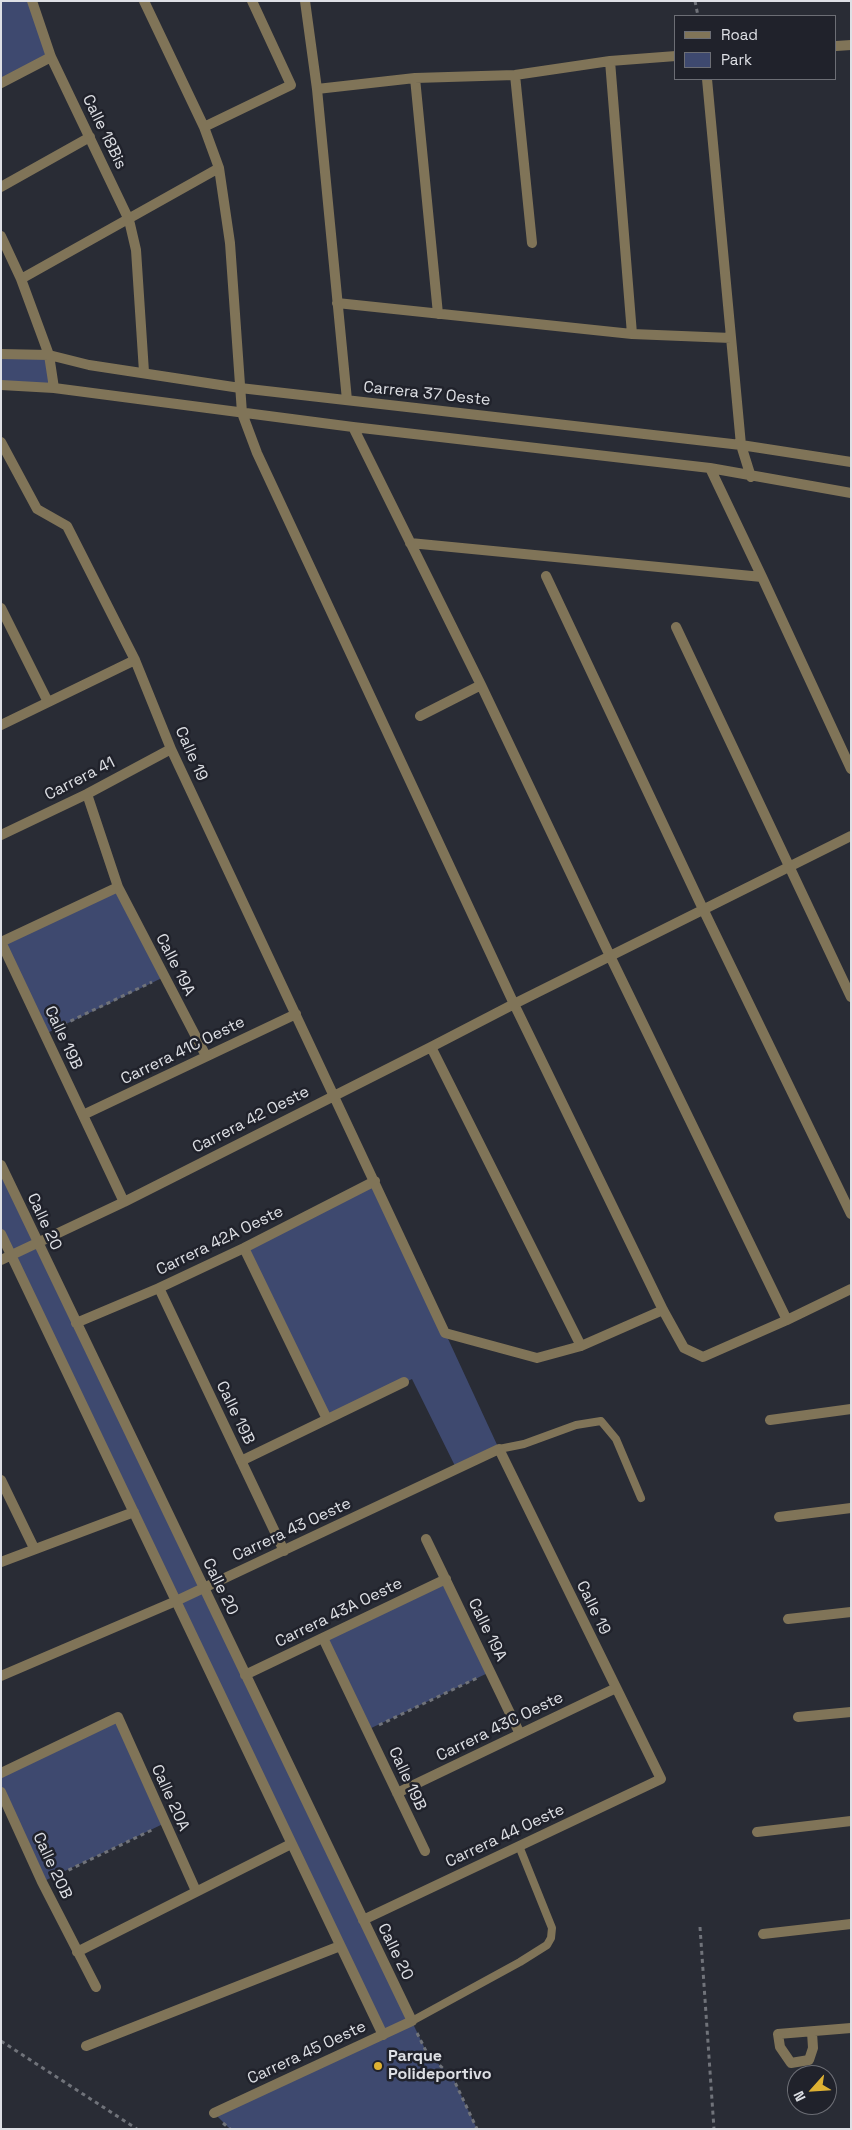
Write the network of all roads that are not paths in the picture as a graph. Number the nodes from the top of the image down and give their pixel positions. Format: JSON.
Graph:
{"nodes":[{"id":1,"x":32,"y":1,"type":"edge"},
{"id":2,"x":144,"y":1,"type":"edge"},
{"id":3,"x":252,"y":1,"type":"edge"},
{"id":4,"x":305,"y":1,"type":"edge"},
{"id":5,"x":851,"y":45,"type":"edge"},
{"id":6,"x":837,"y":46,"type":"edge"},
{"id":7,"x":674,"y":56,"type":"edge"},
{"id":8,"x":51,"y":57,"type":"junction"},
{"id":9,"x":610,"y":61,"type":"junction"},
{"id":10,"x":515,"y":74,"type":"junction"},
{"id":11,"x":415,"y":78,"type":"junction"},
{"id":12,"x":707,"y":80,"type":"edge"},
{"id":13,"x":1,"y":84,"type":"edge"},
{"id":14,"x":317,"y":89,"type":"junction"},
{"id":15,"x":204,"y":127,"type":"junction"},
{"id":16,"x":90,"y":137,"type":"junction"},
{"id":17,"x":220,"y":168,"type":"junction"},
{"id":18,"x":1,"y":187,"type":"edge"},
{"id":19,"x":130,"y":220,"type":"junction"},
{"id":20,"x":1,"y":236,"type":"edge"},
{"id":21,"x":532,"y":243,"type":"dead end"},
{"id":22,"x":21,"y":279,"type":"junction"},
{"id":23,"x":337,"y":303,"type":"junction"},
{"id":24,"x":438,"y":314,"type":"junction"},
{"id":25,"x":632,"y":334,"type":"junction"},
{"id":26,"x":730,"y":338,"type":"junction"},
{"id":27,"x":1,"y":354,"type":"edge"},
{"id":28,"x":49,"y":355,"type":"junction"},
{"id":29,"x":144,"y":372,"type":"junction"},
{"id":30,"x":1,"y":385,"type":"edge"},
{"id":31,"x":54,"y":388,"type":"junction"},
{"id":32,"x":240,"y":388,"type":"junction"},
{"id":33,"x":347,"y":400,"type":"junction"},
{"id":34,"x":242,"y":413,"type":"junction"},
{"id":35,"x":353,"y":426,"type":"junction"},
{"id":36,"x":1,"y":442,"type":"edge"},
{"id":37,"x":741,"y":445,"type":"junction"},
{"id":38,"x":851,"y":462,"type":"edge"},
{"id":39,"x":710,"y":468,"type":"junction"},
{"id":40,"x":751,"y":477,"type":"junction"},
{"id":41,"x":851,"y":493,"type":"edge"},
{"id":42,"x":410,"y":543,"type":"junction"},
{"id":43,"x":546,"y":576,"type":"dead end"},
{"id":44,"x":762,"y":577,"type":"junction"},
{"id":45,"x":1,"y":608,"type":"edge"},
{"id":46,"x":676,"y":627,"type":"dead end"},
{"id":47,"x":134,"y":660,"type":"junction"},
{"id":48,"x":481,"y":685,"type":"junction"},
{"id":49,"x":48,"y":702,"type":"junction"},
{"id":50,"x":420,"y":716,"type":"dead end"},
{"id":51,"x":1,"y":725,"type":"edge"},
{"id":52,"x":171,"y":749,"type":"junction"},
{"id":53,"x":851,"y":769,"type":"edge"},
{"id":54,"x":87,"y":794,"type":"junction"},
{"id":55,"x":1,"y":835,"type":"edge"},
{"id":56,"x":851,"y":836,"type":"edge"},
{"id":57,"x":789,"y":868,"type":"junction"},
{"id":58,"x":118,"y":887,"type":"junction"},
{"id":59,"x":703,"y":909,"type":"junction"},
{"id":60,"x":1,"y":942,"type":"edge"},
{"id":61,"x":610,"y":956,"type":"junction"},
{"id":62,"x":851,"y":997,"type":"edge"},
{"id":63,"x":514,"y":1004,"type":"junction"},
{"id":64,"x":296,"y":1014,"type":"junction"},
{"id":65,"x":431,"y":1047,"type":"junction"},
{"id":66,"x":206,"y":1056,"type":"junction"},
{"id":67,"x":335,"y":1095,"type":"junction"},
{"id":68,"x":83,"y":1115,"type":"junction"},
{"id":69,"x":1,"y":1165,"type":"edge"},
{"id":70,"x":375,"y":1180,"type":"junction"},
{"id":71,"x":124,"y":1202,"type":"junction"},
{"id":72,"x":851,"y":1214,"type":"edge"},
{"id":73,"x":1,"y":1234,"type":"edge"},
{"id":74,"x":37,"y":1242,"type":"junction"},
{"id":75,"x":244,"y":1248,"type":"junction"},
{"id":76,"x":12,"y":1255,"type":"junction"},
{"id":77,"x":1,"y":1260,"type":"edge"},
{"id":78,"x":159,"y":1288,"type":"junction"},
{"id":79,"x":851,"y":1289,"type":"edge"},
{"id":80,"x":663,"y":1310,"type":"junction"},
{"id":81,"x":787,"y":1320,"type":"junction"},
{"id":82,"x":76,"y":1324,"type":"junction"},
{"id":83,"x":581,"y":1346,"type":"junction"},
{"id":84,"x":404,"y":1382,"type":"dead end"},
{"id":85,"x":851,"y":1409,"type":"edge"},
{"id":86,"x":327,"y":1419,"type":"junction"},
{"id":87,"x":770,"y":1420,"type":"dead end"},
{"id":88,"x":499,"y":1449,"type":"junction"},
{"id":89,"x":241,"y":1461,"type":"junction"},
{"id":90,"x":1,"y":1480,"type":"edge"},
{"id":91,"x":641,"y":1498,"type":"dead end"},
{"id":92,"x":851,"y":1508,"type":"edge"},
{"id":93,"x":134,"y":1512,"type":"junction"},
{"id":94,"x":779,"y":1517,"type":"dead end"},
{"id":95,"x":426,"y":1539,"type":"dead end"},
{"id":96,"x":34,"y":1548,"type":"junction"},
{"id":97,"x":284,"y":1550,"type":"junction"},
{"id":98,"x":1,"y":1562,"type":"edge"},
{"id":99,"x":446,"y":1579,"type":"junction"},
{"id":100,"x":204,"y":1588,"type":"junction"},
{"id":101,"x":176,"y":1601,"type":"junction"},
{"id":102,"x":851,"y":1612,"type":"edge"},
{"id":103,"x":788,"y":1619,"type":"dead end"},
{"id":104,"x":323,"y":1638,"type":"junction"},
{"id":105,"x":245,"y":1675,"type":"junction"},
{"id":106,"x":1,"y":1676,"type":"edge"},
{"id":107,"x":616,"y":1688,"type":"junction"},
{"id":108,"x":851,"y":1712,"type":"edge"},
{"id":109,"x":798,"y":1717,"type":"dead end"},
{"id":110,"x":520,"y":1734,"type":"junction"},
{"id":111,"x":1,"y":1773,"type":"edge"},
{"id":112,"x":661,"y":1779,"type":"joint"},
{"id":113,"x":1,"y":1792,"type":"edge"},
{"id":114,"x":397,"y":1793,"type":"junction"},
{"id":115,"x":851,"y":1821,"type":"edge"},
{"id":116,"x":757,"y":1832,"type":"dead end"},
{"id":117,"x":292,"y":1844,"type":"junction"},
{"id":118,"x":519,"y":1846,"type":"junction"},
{"id":119,"x":425,"y":1851,"type":"dead end"},
{"id":120,"x":196,"y":1891,"type":"junction"},
{"id":121,"x":363,"y":1920,"type":"junction"},
{"id":122,"x":851,"y":1924,"type":"edge"},
{"id":123,"x":763,"y":1934,"type":"dead end"},
{"id":124,"x":340,"y":1946,"type":"junction"},
{"id":125,"x":77,"y":1952,"type":"junction"},
{"id":126,"x":96,"y":1987,"type":"dead end"},
{"id":127,"x":412,"y":2021,"type":"junction"},
{"id":128,"x":851,"y":2028,"type":"edge"},
{"id":129,"x":812,"y":2032,"type":"dead end"},
{"id":130,"x":383,"y":2035,"type":"junction"},
{"id":131,"x":86,"y":2046,"type":"dead end"},
{"id":132,"x":214,"y":2113,"type":"dead end"}],
"edges":[{"from":1,"to":8,"type":"street","name":"Calle 18Bis"},
{"from":2,"to":15,"type":"street"},
{"from":3,"to":15,"type":"street"},
{"from":4,"to":14,"type":"street"},
{"from":5,"to":6,"type":"street"},
{"from":7,"to":9,"type":"street"},
{"from":8,"to":13,"type":"street"},
{"from":8,"to":16,"type":"street","name":"Calle 18Bis"},
{"from":9,"to":10,"type":"street"},
{"from":9,"to":25,"type":"street"},
{"from":10,"to":11,"type":"street"},
{"from":10,"to":21,"type":"street"},
{"from":11,"to":14,"type":"street"},
{"from":11,"to":24,"type":"street"},
{"from":12,"to":26,"type":"street"},
{"from":14,"to":23,"type":"street"},
{"from":15,"to":17,"type":"street"},
{"from":16,"to":18,"type":"street"},
{"from":16,"to":19,"type":"street","name":"Calle 18Bis"},
{"from":17,"to":19,"type":"street"},
{"from":17,"to":32,"type":"street"},
{"from":19,"to":22,"type":"street"},
{"from":19,"to":29,"type":"street","name":"Calle 18Bis"},
{"from":20,"to":22,"type":"street"},
{"from":22,"to":28,"type":"street"},
{"from":23,"to":24,"type":"street"},
{"from":23,"to":33,"type":"street"},
{"from":24,"to":25,"type":"street"},
{"from":25,"to":26,"type":"street"},
{"from":26,"to":37,"type":"street"},
{"from":27,"to":28,"type":"street","name":"Carrera 37 Oeste"},
{"from":28,"to":29,"type":"street","name":"Carrera 37 Oeste"},
{"from":28,"to":31,"type":"street"},
{"from":29,"to":32,"type":"street","name":"Carrera 37 Oeste"},
{"from":30,"to":31,"type":"street"},
{"from":31,"to":34,"type":"street"},
{"from":32,"to":33,"type":"street","name":"Carrera 37 Oeste"},
{"from":32,"to":34,"type":"street"},
{"from":33,"to":37,"type":"street","name":"Carrera 37 Oeste"},
{"from":34,"to":35,"type":"street"},
{"from":34,"to":63,"type":"street"},
{"from":35,"to":39,"type":"street"},
{"from":35,"to":42,"type":"street"},
{"from":36,"to":47,"type":"street","name":"Calle 19"},
{"from":37,"to":38,"type":"street","name":"Carrera 37 Oeste"},
{"from":37,"to":40,"type":"street"},
{"from":39,"to":40,"type":"street"},
{"from":39,"to":44,"type":"street"},
{"from":40,"to":41,"type":"street"},
{"from":42,"to":44,"type":"street"},
{"from":42,"to":48,"type":"street"},
{"from":43,"to":59,"type":"street"},
{"from":44,"to":53,"type":"street"},
{"from":45,"to":49,"type":"street"},
{"from":46,"to":57,"type":"street"},
{"from":47,"to":49,"type":"street"},
{"from":47,"to":52,"type":"street","name":"Calle 19"},
{"from":48,"to":50,"type":"street"},
{"from":48,"to":61,"type":"street"},
{"from":49,"to":51,"type":"street"},
{"from":52,"to":54,"type":"street","name":"Carrera 41"},
{"from":52,"to":64,"type":"street","name":"Calle 19"},
{"from":54,"to":55,"type":"street","name":"Carrera 41"},
{"from":54,"to":58,"type":"street","name":"Calle 19A"},
{"from":56,"to":57,"type":"street","name":"Carrera 42 Oeste"},
{"from":57,"to":59,"type":"street","name":"Carrera 42 Oeste"},
{"from":57,"to":62,"type":"street"},
{"from":58,"to":60,"type":"street"},
{"from":58,"to":66,"type":"street","name":"Calle 19A"},
{"from":59,"to":61,"type":"street","name":"Carrera 42 Oeste"},
{"from":59,"to":72,"type":"street"},
{"from":60,"to":68,"type":"street","name":"Calle 19B"},
{"from":61,"to":63,"type":"street","name":"Carrera 42 Oeste"},
{"from":61,"to":81,"type":"street"},
{"from":63,"to":65,"type":"street","name":"Carrera 42 Oeste"},
{"from":63,"to":80,"type":"street"},
{"from":64,"to":66,"type":"street","name":"Carrera 41C Oeste"},
{"from":64,"to":67,"type":"street","name":"Calle 19"},
{"from":65,"to":67,"type":"street","name":"Carrera 42 Oeste"},
{"from":65,"to":83,"type":"street"},
{"from":66,"to":68,"type":"street","name":"Carrera 41C Oeste"},
{"from":67,"to":70,"type":"street","name":"Calle 19"},
{"from":67,"to":71,"type":"street","name":"Carrera 42 Oeste"},
{"from":68,"to":71,"type":"street","name":"Calle 19B"},
{"from":69,"to":74,"type":"street","name":"Calle 20"},
{"from":70,"to":75,"type":"street","name":"Carrera 42A Oeste"},
{"from":70,"to":83,"type":"street","name":"Calle 19"},
{"from":71,"to":74,"type":"street","name":"Carrera 42 Oeste"},
{"from":73,"to":76,"type":"street"},
{"from":74,"to":76,"type":"street","name":"Carrera 42 Oeste"},
{"from":74,"to":82,"type":"street","name":"Calle 20"},
{"from":75,"to":78,"type":"street","name":"Carrera 42A Oeste"},
{"from":75,"to":86,"type":"street"},
{"from":76,"to":77,"type":"street","name":"Carrera 42 Oeste"},
{"from":76,"to":93,"type":"street"},
{"from":78,"to":82,"type":"street","name":"Carrera 42A Oeste"},
{"from":78,"to":89,"type":"street","name":"Calle 19B"},
{"from":79,"to":81,"type":"street"},
{"from":80,"to":81,"type":"street"},
{"from":80,"to":83,"type":"street"},
{"from":82,"to":100,"type":"street","name":"Calle 20"},
{"from":84,"to":86,"type":"street"},
{"from":85,"to":87,"type":"street"},
{"from":86,"to":89,"type":"street"},
{"from":88,"to":91,"type":"lane"},
{"from":88,"to":97,"type":"street","name":"Carrera 43 Oeste"},
{"from":88,"to":107,"type":"street","name":"Calle 19"},
{"from":89,"to":97,"type":"street","name":"Calle 19B"},
{"from":90,"to":96,"type":"street"},
{"from":92,"to":94,"type":"street"},
{"from":93,"to":96,"type":"street"},
{"from":93,"to":101,"type":"street"},
{"from":95,"to":99,"type":"street","name":"Calle 19A"},
{"from":96,"to":98,"type":"street"},
{"from":97,"to":100,"type":"street","name":"Carrera 43 Oeste"},
{"from":99,"to":104,"type":"street","name":"Carrera 43A Oeste"},
{"from":99,"to":110,"type":"street","name":"Calle 19A"},
{"from":100,"to":101,"type":"street","name":"Carrera 43 Oeste"},
{"from":100,"to":105,"type":"street","name":"Calle 20"},
{"from":101,"to":106,"type":"street","name":"Carrera 43 Oeste"},
{"from":101,"to":117,"type":"street"},
{"from":102,"to":103,"type":"street"},
{"from":104,"to":105,"type":"street","name":"Carrera 43A Oeste"},
{"from":104,"to":114,"type":"street","name":"Calle 19B"},
{"from":105,"to":121,"type":"street","name":"Calle 20"},
{"from":107,"to":110,"type":"street","name":"Carrera 43C Oeste"},
{"from":107,"to":112,"type":"street","name":"Calle 19"},
{"from":108,"to":109,"type":"street"},
{"from":110,"to":114,"type":"street","name":"Carrera 43C Oeste"},
{"from":111,"to":120,"type":"street","name":"Calle 20A"},
{"from":112,"to":118,"type":"street","name":"Carrera 44 Oeste"},
{"from":113,"to":125,"type":"street","name":"Calle 20B"},
{"from":114,"to":119,"type":"street","name":"Calle 19B"},
{"from":115,"to":116,"type":"street"},
{"from":117,"to":120,"type":"street"},
{"from":117,"to":124,"type":"street"},
{"from":118,"to":121,"type":"street","name":"Carrera 44 Oeste"},
{"from":118,"to":127,"type":"lane"},
{"from":120,"to":125,"type":"street"},
{"from":121,"to":127,"type":"street","name":"Calle 20"},
{"from":122,"to":123,"type":"street"},
{"from":124,"to":130,"type":"street"},
{"from":124,"to":131,"type":"street"},
{"from":125,"to":126,"type":"street","name":"Calle 20B"},
{"from":127,"to":130,"type":"street","name":"Carrera 45 Oeste"},
{"from":128,"to":129,"type":"street"},
{"from":130,"to":132,"type":"street","name":"Carrera 45 Oeste"}]}
